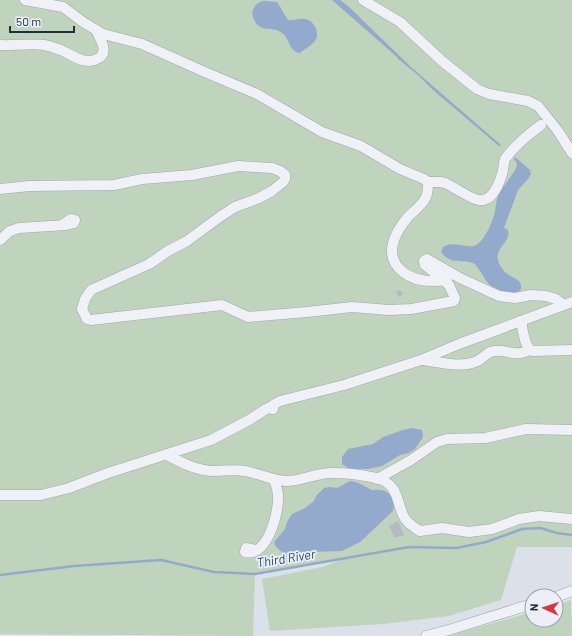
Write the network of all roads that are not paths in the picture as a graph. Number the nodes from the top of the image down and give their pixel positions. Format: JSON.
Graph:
{"nodes":[{"id":1,"x":25,"y":0,"type":"edge"},
{"id":2,"x":363,"y":0,"type":"edge"},
{"id":3,"x":96,"y":30,"type":"junction"},
{"id":4,"x":0,"y":45,"type":"edge"},
{"id":5,"x":541,"y":124,"type":"dead end"},
{"id":6,"x":571,"y":152,"type":"edge"},
{"id":7,"x":572,"y":162,"type":"edge"},
{"id":8,"x":428,"y":182,"type":"junction"},
{"id":9,"x":0,"y":189,"type":"edge"},
{"id":10,"x":62,"y":225,"type":"dead end"},
{"id":11,"x":5,"y":231,"type":"edge"},
{"id":12,"x":0,"y":240,"type":"edge"},
{"id":13,"x":460,"y":278,"type":"junction"},
{"id":14,"x":444,"y":280,"type":"junction"},
{"id":15,"x":568,"y":303,"type":"edge"},
{"id":16,"x":521,"y":322,"type":"junction"},
{"id":17,"x":530,"y":350,"type":"junction"},
{"id":18,"x":572,"y":350,"type":"edge"},
{"id":19,"x":440,"y":352,"type":"junction"},
{"id":20,"x":421,"y":360,"type":"junction"},
{"id":21,"x":442,"y":362,"type":"junction"},
{"id":22,"x":572,"y":430,"type":"edge"},
{"id":23,"x":167,"y":454,"type":"junction"},
{"id":24,"x":214,"y":471,"type":"junction"},
{"id":25,"x":199,"y":477,"type":"dead end"},
{"id":26,"x":377,"y":479,"type":"junction"},
{"id":27,"x":278,"y":480,"type":"junction"},
{"id":28,"x":0,"y":495,"type":"edge"},
{"id":29,"x":572,"y":519,"type":"edge"},
{"id":30,"x":256,"y":550,"type":"dead end"},
{"id":31,"x":524,"y":606,"type":"edge"},
{"id":32,"x":426,"y":636,"type":"edge"}],
"edges":[{"from":1,"to":3,"type":"lane"},
{"from":2,"to":6,"type":"lane"},
{"from":3,"to":4,"type":"lane"},
{"from":3,"to":8,"type":"lane"},
{"from":5,"to":8,"type":"lane"},
{"from":6,"to":7,"type":"lane"},
{"from":8,"to":14,"type":"lane"},
{"from":9,"to":14,"type":"lane"},
{"from":10,"to":11,"type":"lane"},
{"from":11,"to":12,"type":"lane"},
{"from":13,"to":14,"type":"lane"},
{"from":13,"to":14,"type":"lane"},
{"from":13,"to":15,"type":"lane"},
{"from":15,"to":16,"type":"lane"},
{"from":16,"to":17,"type":"lane"},
{"from":16,"to":19,"type":"lane"},
{"from":17,"to":18,"type":"lane"},
{"from":17,"to":21,"type":"lane"},
{"from":19,"to":20,"type":"lane"},
{"from":19,"to":21,"type":"lane"},
{"from":20,"to":21,"type":"lane"},
{"from":20,"to":23,"type":"lane"},
{"from":22,"to":26,"type":"lane"},
{"from":23,"to":24,"type":"lane"},
{"from":23,"to":28,"type":"lane"},
{"from":24,"to":25,"type":"lane"},
{"from":24,"to":27,"type":"lane"},
{"from":26,"to":27,"type":"lane"},
{"from":26,"to":29,"type":"lane"},
{"from":27,"to":30,"type":"lane"},
{"from":31,"to":32,"type":"lane"}]}
